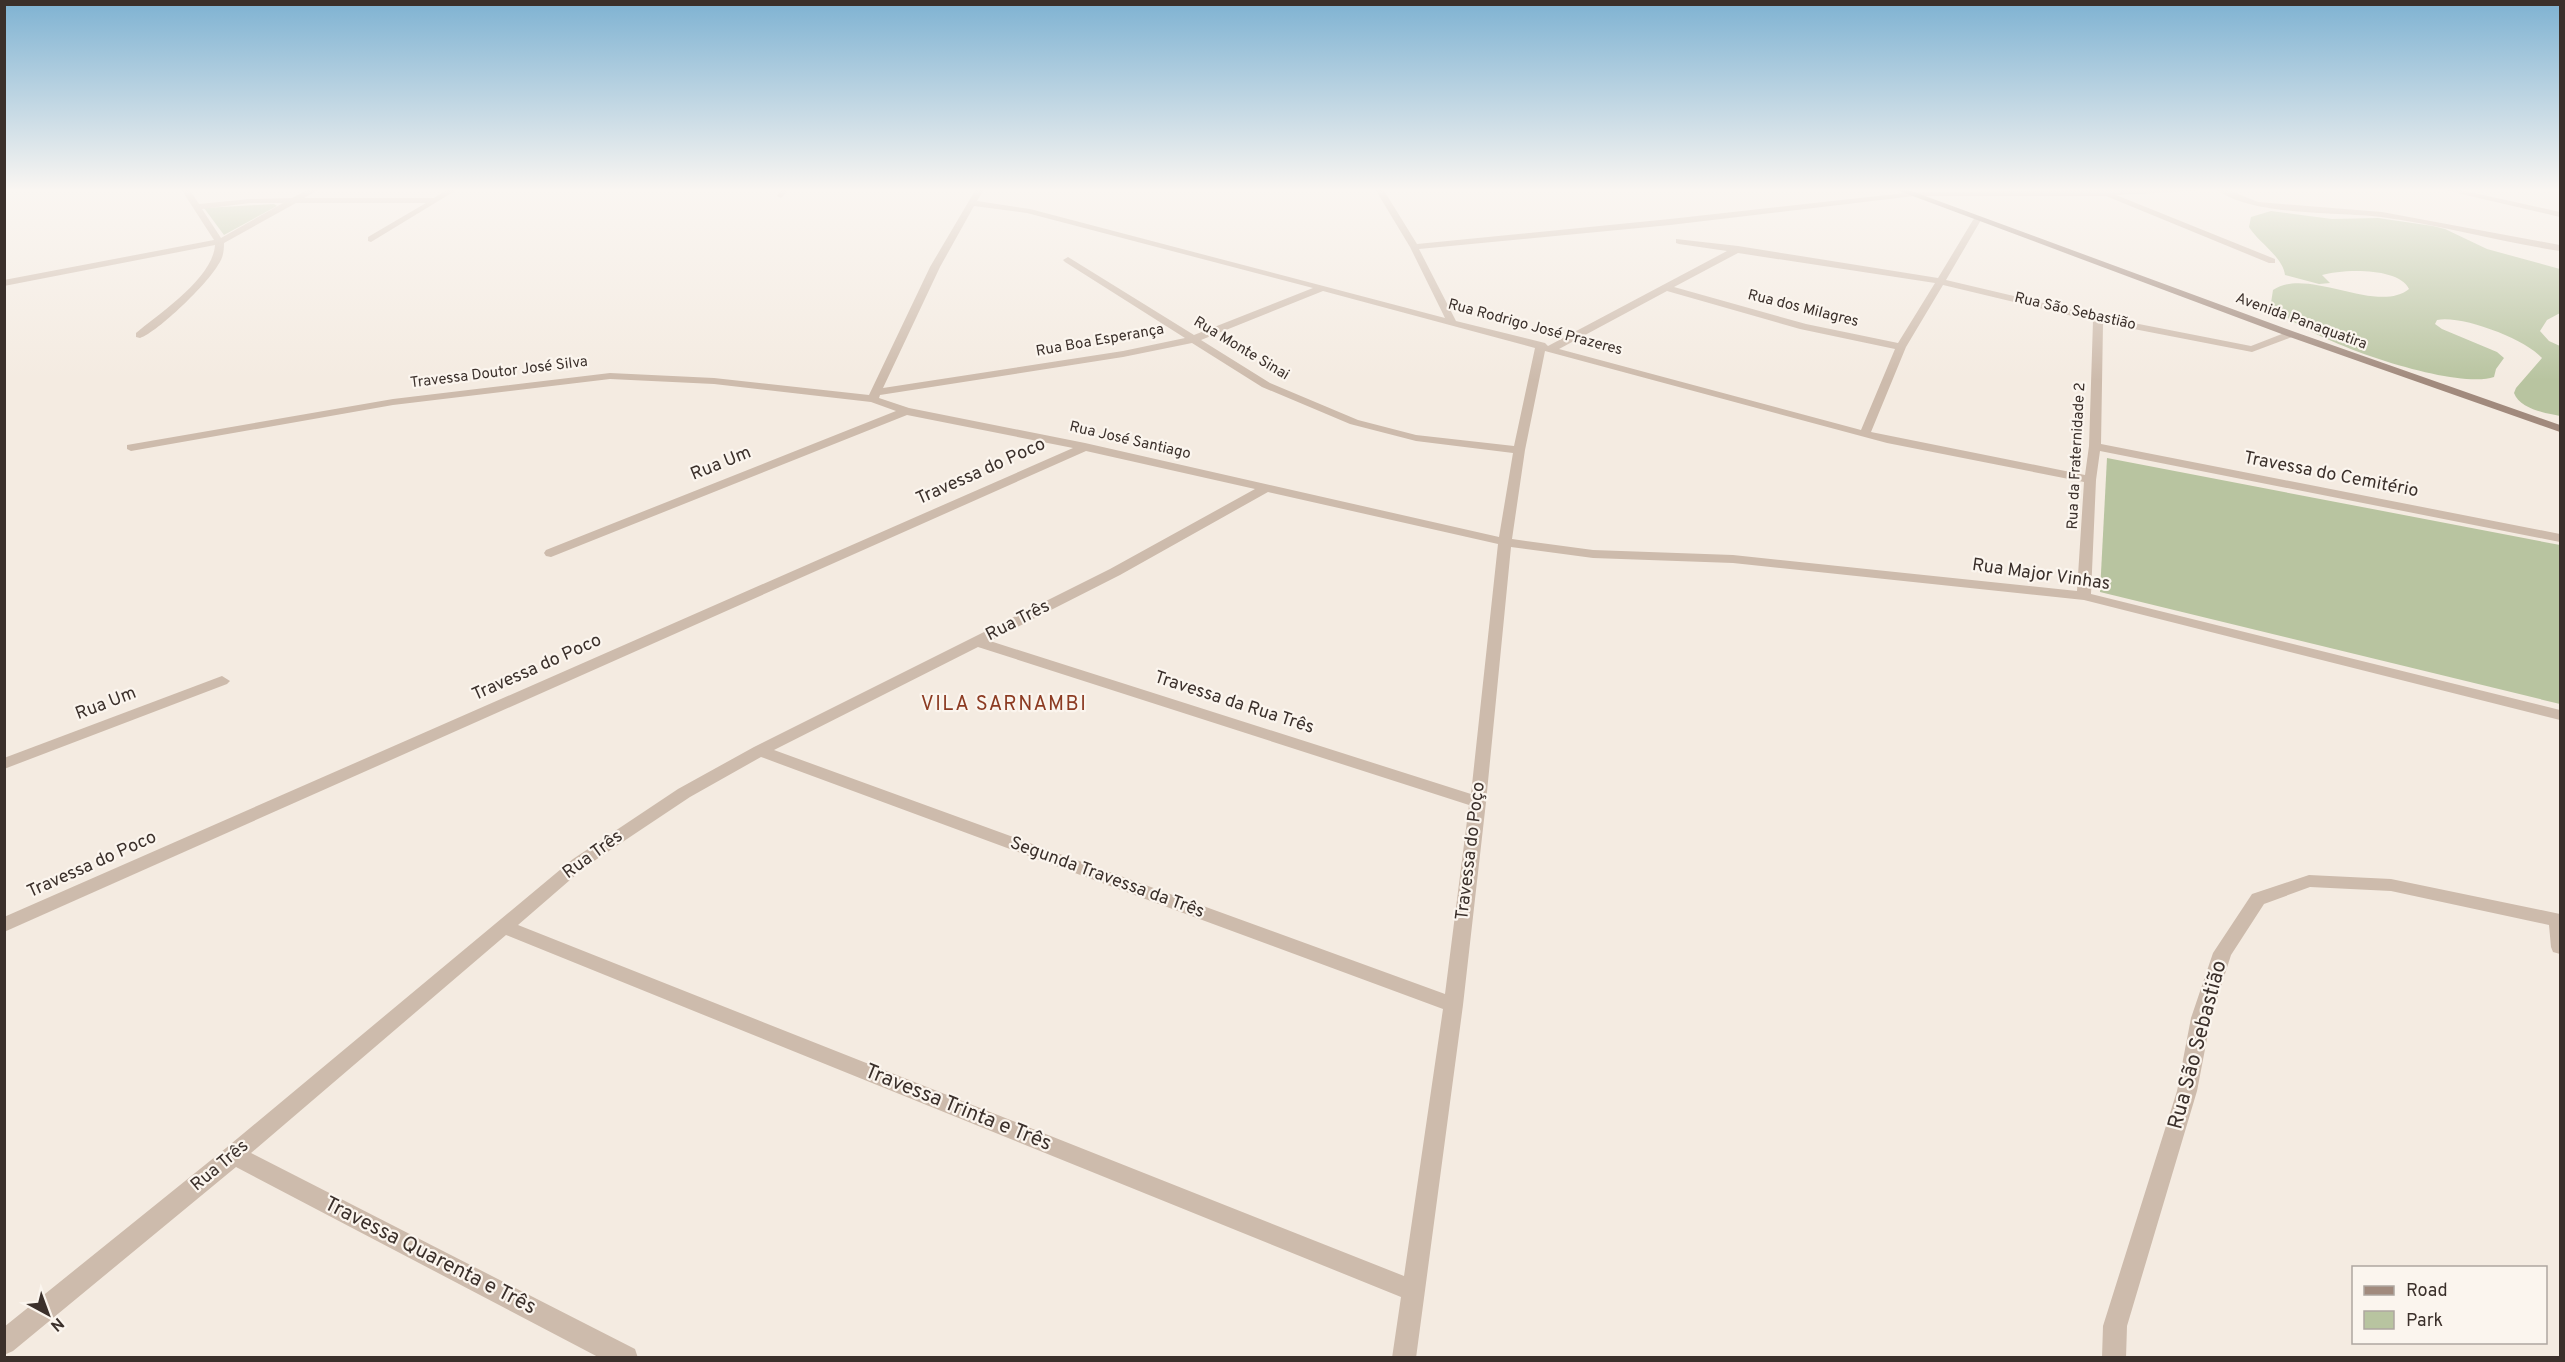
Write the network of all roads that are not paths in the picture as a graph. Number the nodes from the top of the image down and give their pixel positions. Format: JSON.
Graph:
{"nodes":[{"id":1,"x":168,"y":253,"type":"edge"},
{"id":2,"x":221,"y":253,"type":"edge"},
{"id":3,"x":943,"y":253,"type":"edge"},
{"id":4,"x":1186,"y":253,"type":"edge"},
{"id":5,"x":1417,"y":253,"type":"edge"},
{"id":6,"x":1731,"y":253,"type":"edge"},
{"id":7,"x":1760,"y":253,"type":"edge"},
{"id":8,"x":1957,"y":253,"type":"edge"},
{"id":9,"x":2067,"y":253,"type":"edge"},
{"id":10,"x":2251,"y":253,"type":"edge"},
{"id":11,"x":1068,"y":260,"type":"dead end"},
{"id":12,"x":2272,"y":261,"type":"dead end"},
{"id":13,"x":1939,"y":281,"type":"junction"},
{"id":14,"x":4,"y":283,"type":"edge"},
{"id":15,"x":1664,"y":287,"type":"junction"},
{"id":16,"x":1322,"y":288,"type":"junction"},
{"id":17,"x":2098,"y":319,"type":"junction"},
{"id":18,"x":1451,"y":321,"type":"junction"},
{"id":19,"x":2291,"y":334,"type":"junction"},
{"id":20,"x":140,"y":335,"type":"dead end"},
{"id":21,"x":1194,"y":339,"type":"junction"},
{"id":22,"x":1547,"y":347,"type":"junction"},
{"id":23,"x":1901,"y":347,"type":"junction"},
{"id":24,"x":874,"y":396,"type":"junction"},
{"id":25,"x":906,"y":411,"type":"junction"},
{"id":26,"x":2560,"y":429,"type":"edge"},
{"id":27,"x":1865,"y":434,"type":"junction"},
{"id":28,"x":2095,"y":446,"type":"junction"},
{"id":29,"x":131,"y":447,"type":"dead end"},
{"id":30,"x":1085,"y":447,"type":"junction"},
{"id":31,"x":1519,"y":450,"type":"junction"},
{"id":32,"x":2090,"y":480,"type":"junction"},
{"id":33,"x":1264,"y":489,"type":"junction"},
{"id":34,"x":2560,"y":538,"type":"edge"},
{"id":35,"x":1505,"y":542,"type":"junction"},
{"id":36,"x":551,"y":553,"type":"dead end"},
{"id":37,"x":2084,"y":596,"type":"junction"},
{"id":38,"x":978,"y":642,"type":"junction"},
{"id":39,"x":222,"y":681,"type":"dead end"},
{"id":40,"x":2560,"y":715,"type":"edge"},
{"id":41,"x":760,"y":751,"type":"junction"},
{"id":42,"x":4,"y":764,"type":"edge"},
{"id":43,"x":1478,"y":802,"type":"junction"},
{"id":44,"x":2559,"y":921,"type":"edge"},
{"id":45,"x":4,"y":925,"type":"edge"},
{"id":46,"x":503,"y":926,"type":"junction"},
{"id":47,"x":2560,"y":947,"type":"edge"},
{"id":48,"x":1453,"y":1005,"type":"junction"},
{"id":49,"x":234,"y":1155,"type":"junction"},
{"id":50,"x":1413,"y":1291,"type":"junction"},
{"id":51,"x":4,"y":1343,"type":"edge"},
{"id":52,"x":626,"y":1358,"type":"edge"},
{"id":53,"x":1404,"y":1358,"type":"edge"},
{"id":54,"x":2114,"y":1358,"type":"edge"}],
"edges":[{"from":1,"to":14,"type":"street"},
{"from":2,"to":20,"type":"street"},
{"from":3,"to":24,"type":"street"},
{"from":4,"to":16,"type":"street","name":"Rua Rodrigo José Prazeres"},
{"from":5,"to":18,"type":"street"},
{"from":6,"to":15,"type":"street"},
{"from":7,"to":13,"type":"street","name":"Rua São Sebastião"},
{"from":8,"to":13,"type":"street"},
{"from":9,"to":19,"type":"main road","name":"Avenida Panaquatira"},
{"from":10,"to":12,"type":"street"},
{"from":11,"to":21,"type":"street","name":"Rua Monte Sinai"},
{"from":13,"to":17,"type":"street","name":"Rua São Sebastião"},
{"from":13,"to":23,"type":"street"},
{"from":15,"to":22,"type":"street"},
{"from":15,"to":23,"type":"street","name":"Rua dos Milagres"},
{"from":16,"to":18,"type":"street","name":"Rua Rodrigo José Prazeres"},
{"from":16,"to":21,"type":"street","name":"Rua Boa Esperança"},
{"from":17,"to":19,"type":"street","name":"Rua São Sebastião"},
{"from":17,"to":28,"type":"street","name":"Rua da Fraternidade 2"},
{"from":18,"to":22,"type":"street","name":"Rua Rodrigo José Prazeres"},
{"from":19,"to":26,"type":"main road","name":"Avenida Panaquatira"},
{"from":21,"to":24,"type":"street","name":"Rua Boa Esperança"},
{"from":21,"to":31,"type":"street","name":"Rua Monte Sinai"},
{"from":22,"to":27,"type":"street","name":"Rua Rodrigo José Prazeres"},
{"from":22,"to":31,"type":"street","name":"Travessa do Poço"},
{"from":23,"to":27,"type":"street"},
{"from":24,"to":25,"type":"street","name":"Rua José Santiago"},
{"from":24,"to":29,"type":"street","name":"Travessa Doutor José Silva"},
{"from":25,"to":30,"type":"street","name":"Rua José Santiago"},
{"from":25,"to":36,"type":"street","name":"Rua Um"},
{"from":27,"to":32,"type":"street","name":"Rua Rodrigo José Prazeres"},
{"from":28,"to":32,"type":"street","name":"Rua da Fraternidade 2"},
{"from":28,"to":34,"type":"street","name":"Travessa do Cemitério"},
{"from":30,"to":33,"type":"street","name":"Rua José Santiago"},
{"from":30,"to":45,"type":"street","name":"Travessa do Poco"},
{"from":31,"to":35,"type":"street","name":"Travessa do Poço"},
{"from":32,"to":37,"type":"street","name":"Rua da Fraternidade 2"},
{"from":33,"to":35,"type":"street","name":"Rua José Santiago"},
{"from":33,"to":38,"type":"street","name":"Rua Três"},
{"from":35,"to":37,"type":"street","name":"Rua Major Vinhas"},
{"from":35,"to":43,"type":"street","name":"Travessa do Poço"},
{"from":37,"to":40,"type":"street","name":"Rua Major Vinhas"},
{"from":38,"to":41,"type":"street","name":"Rua Três"},
{"from":38,"to":43,"type":"street","name":"Travessa da Rua Três"},
{"from":39,"to":42,"type":"street","name":"Rua Um"},
{"from":41,"to":46,"type":"street","name":"Rua Três"},
{"from":41,"to":48,"type":"street","name":"Segunda Travessa da Três"},
{"from":43,"to":48,"type":"street","name":"Travessa do Poço"},
{"from":44,"to":47,"type":"street"},
{"from":44,"to":54,"type":"street","name":"Rua São Sebastião"},
{"from":46,"to":49,"type":"street","name":"Rua Três"},
{"from":46,"to":50,"type":"street","name":"Travessa Trinta e Três"},
{"from":48,"to":50,"type":"street","name":"Travessa do Poço"},
{"from":49,"to":51,"type":"street","name":"Rua Três"},
{"from":49,"to":52,"type":"street","name":"Travessa Quarenta e Três"},
{"from":50,"to":53,"type":"street","name":"Travessa do Poço"}]}
